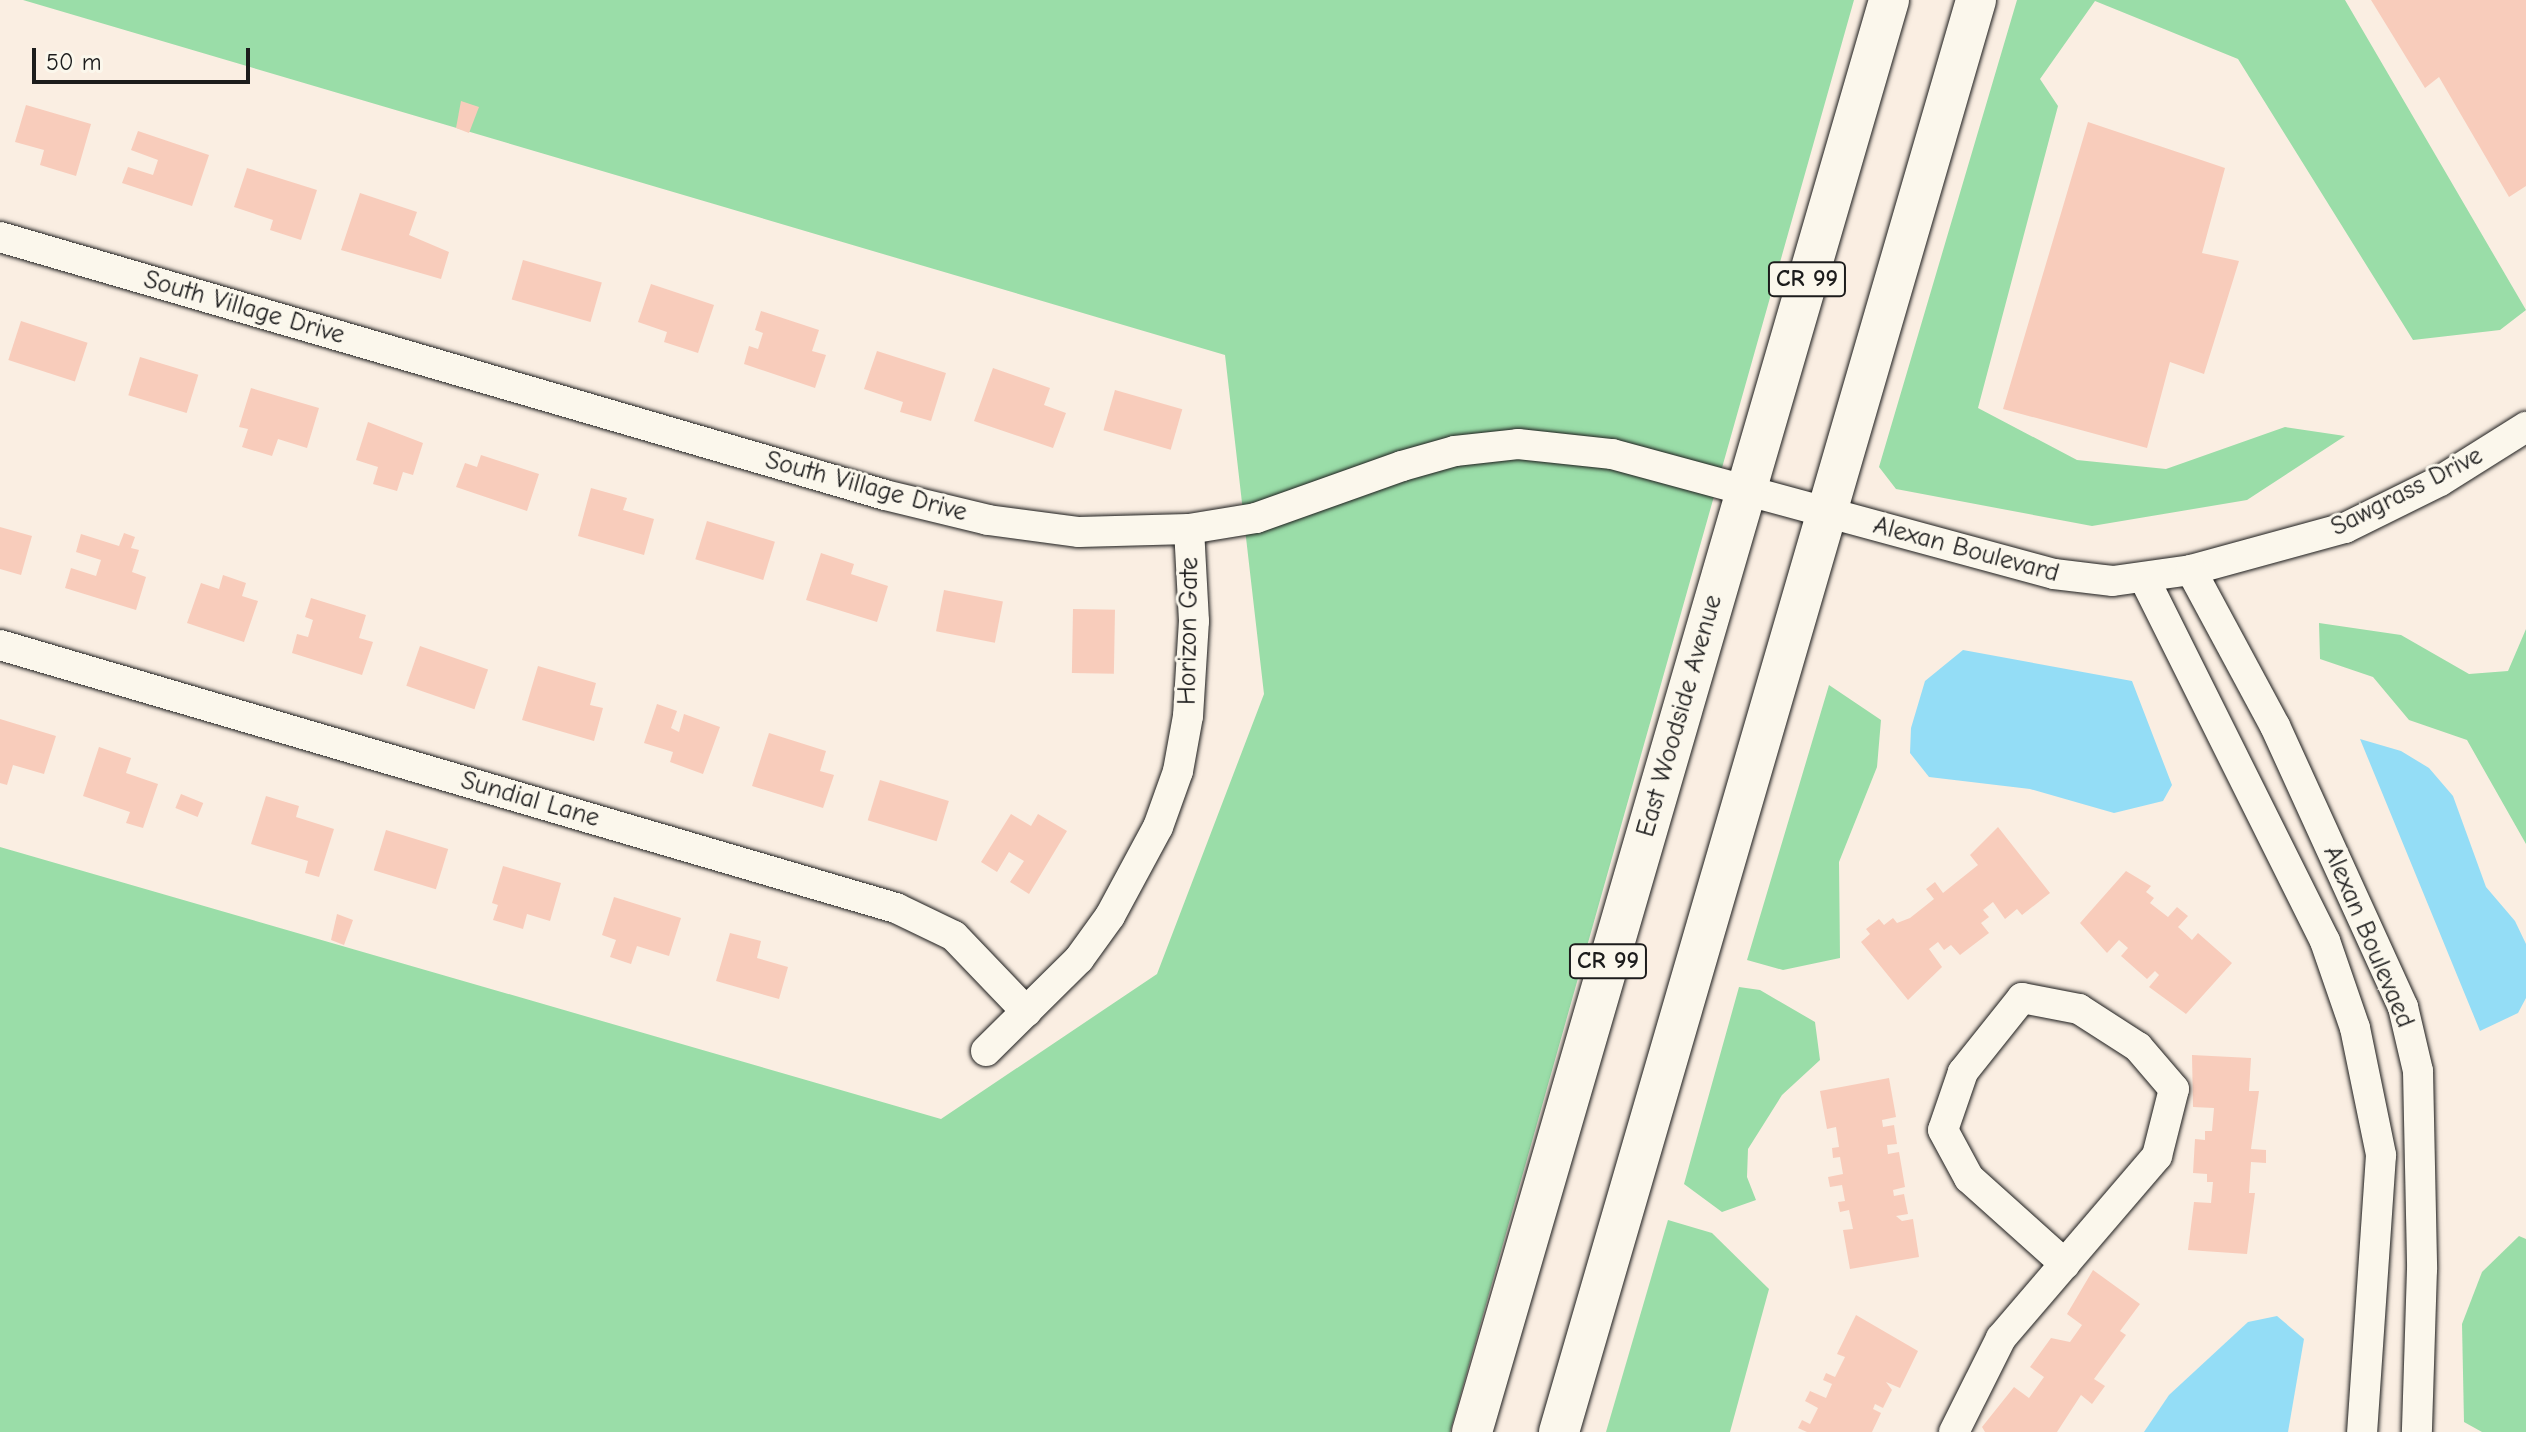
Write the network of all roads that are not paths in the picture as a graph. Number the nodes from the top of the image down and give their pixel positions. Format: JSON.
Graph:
{"nodes":[{"id":1,"x":1889,"y":0,"type":"edge"},
{"id":2,"x":1976,"y":0,"type":"edge"},
{"id":3,"x":0,"y":237,"type":"edge"},
{"id":4,"x":2526,"y":427,"type":"edge"},
{"id":5,"x":1745,"y":490,"type":"junction"},
{"id":6,"x":1825,"y":512,"type":"junction"},
{"id":7,"x":1189,"y":529,"type":"junction"},
{"id":8,"x":2191,"y":570,"type":"junction"},
{"id":9,"x":2144,"y":578,"type":"junction"},
{"id":10,"x":0,"y":645,"type":"edge"},
{"id":11,"x":2383,"y":963,"type":"junction"},
{"id":12,"x":2339,"y":981,"type":"junction"},
{"id":13,"x":1027,"y":1012,"type":"junction"},
{"id":14,"x":986,"y":1051,"type":"dead end"},
{"id":15,"x":2065,"y":1264,"type":"junction"},
{"id":16,"x":1472,"y":1432,"type":"edge"},
{"id":17,"x":1559,"y":1432,"type":"edge"},
{"id":18,"x":1954,"y":1432,"type":"edge"},
{"id":19,"x":2362,"y":1432,"type":"edge"},
{"id":20,"x":2417,"y":1432,"type":"edge"}],
"edges":[{"from":1,"to":5,"type":"main road","name":"East Woodside Avenue","number":"CR 99"},
{"from":2,"to":6,"type":"main road","number":"CR 99"},
{"from":3,"to":7,"type":"street","name":"South Village Drive"},
{"from":4,"to":8,"type":"street","name":"Sawgrass Drive"},
{"from":5,"to":6,"type":"street","name":"Alexan Boulevard"},
{"from":5,"to":7,"type":"street","name":"South Village Drive"},
{"from":5,"to":16,"type":"main road","name":"East Woodside Avenue","number":"CR 99"},
{"from":6,"to":9,"type":"street","name":"Alexan Boulevard"},
{"from":6,"to":17,"type":"main road","number":"CR 99"},
{"from":7,"to":13,"type":"street","name":"Horizon Gate"},
{"from":8,"to":9,"type":"street","name":"Alexan Boulevard"},
{"from":8,"to":11,"type":"street","name":"Alexan Boulevaed"},
{"from":9,"to":12,"type":"street","name":"Alexan Boulevaed"},
{"from":10,"to":13,"type":"street","name":"Sundial Lane"},
{"from":11,"to":12,"type":"street"},
{"from":11,"to":20,"type":"street","name":"Alexan Boulevaed"},
{"from":12,"to":19,"type":"street","name":"Alexan Boulevaed"},
{"from":13,"to":14,"type":"street","name":"Horizon Gate"},
{"from":15,"to":15,"type":"street"},
{"from":15,"to":18,"type":"street"}]}
